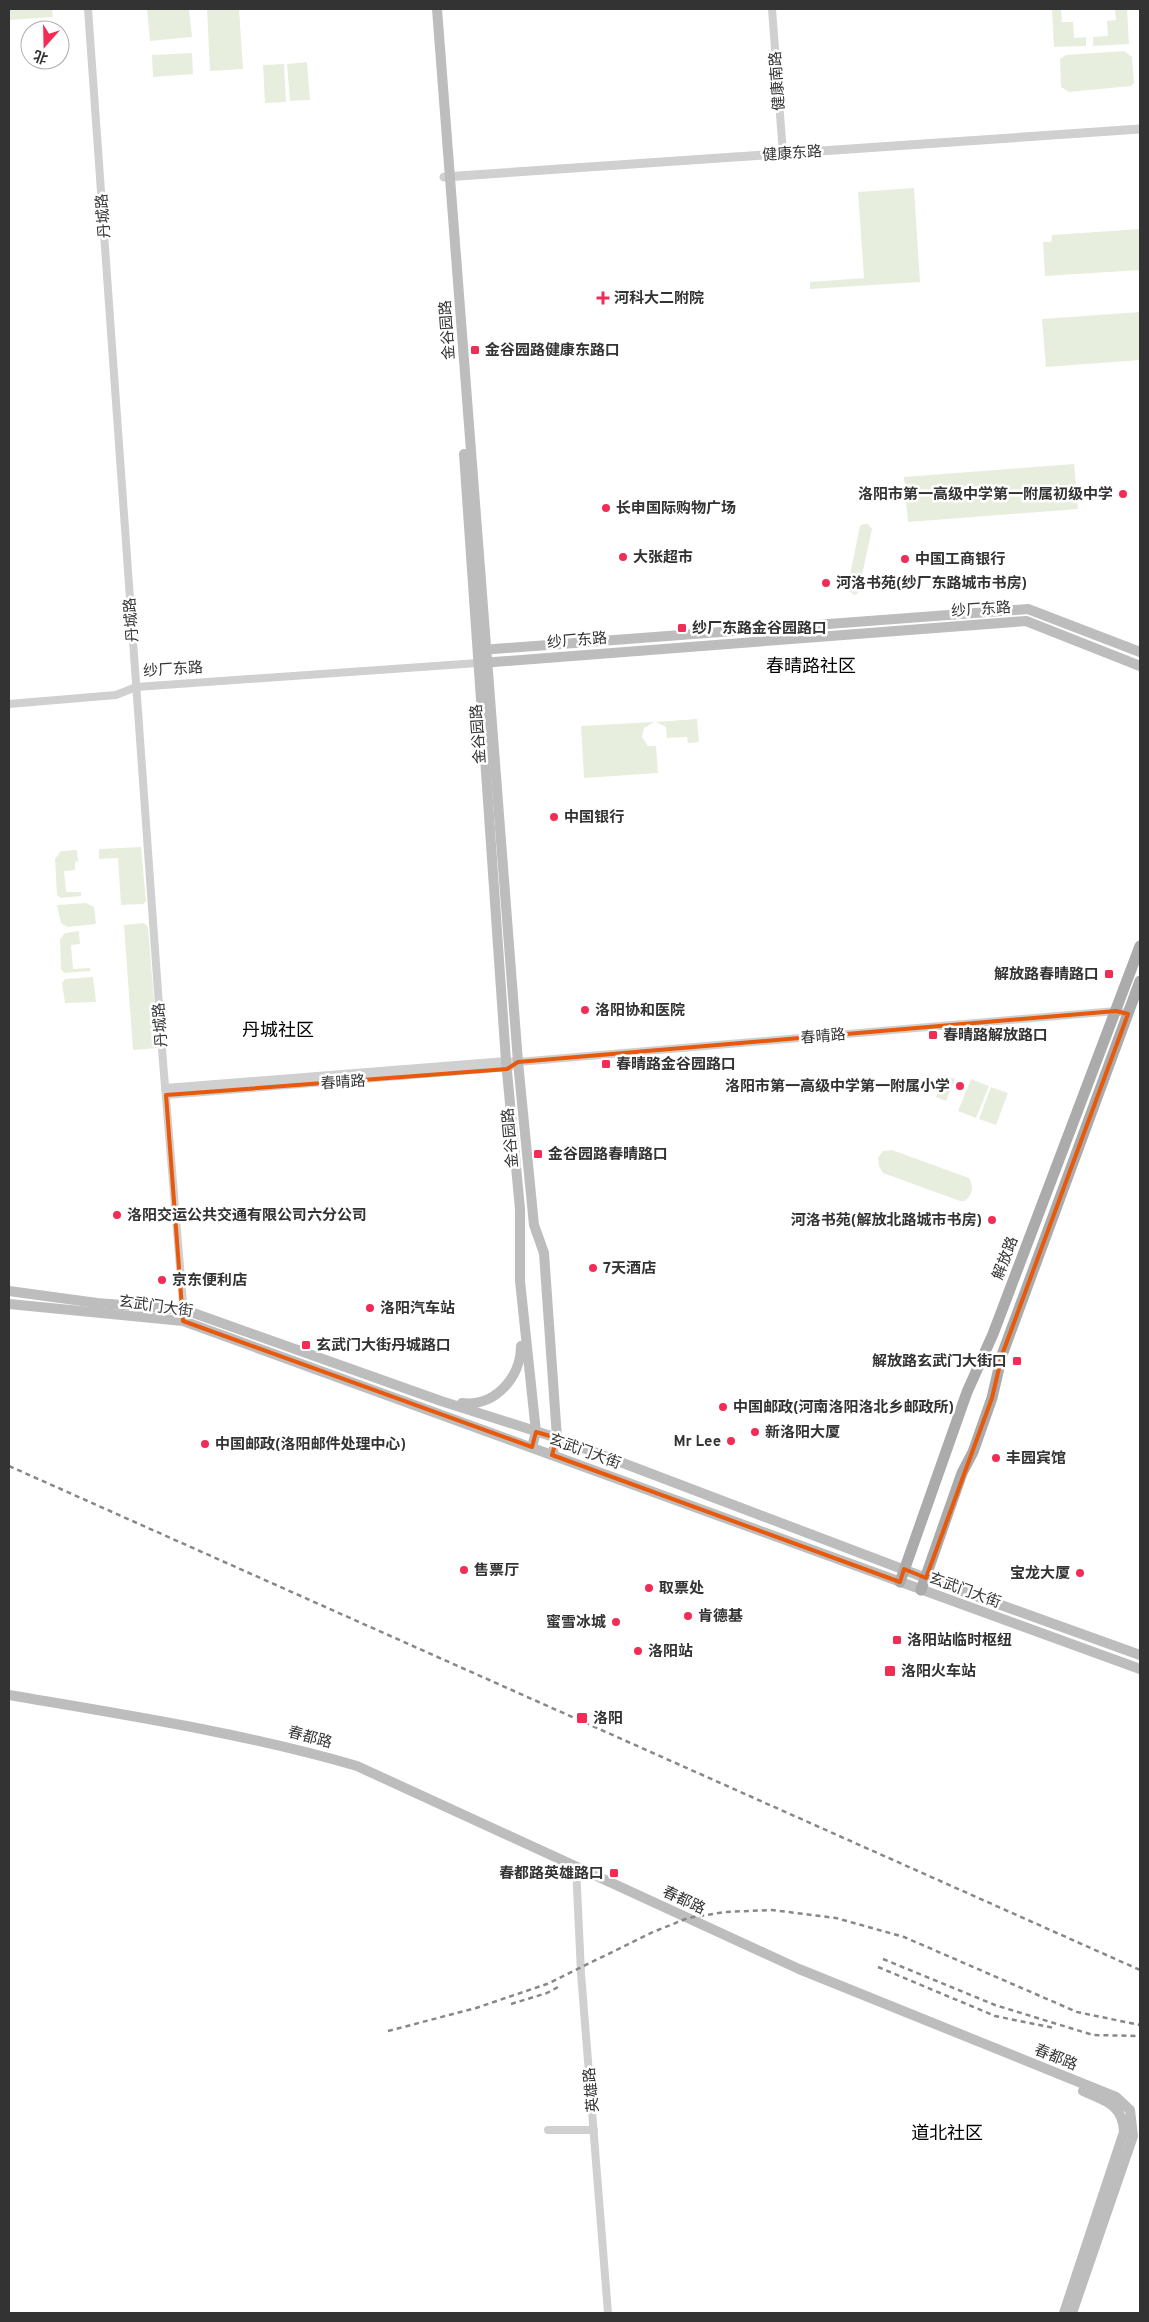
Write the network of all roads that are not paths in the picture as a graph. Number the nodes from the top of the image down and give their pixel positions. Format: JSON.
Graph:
{"nodes":[{"id":1,"x":88,"y":9,"type":"edge"},
{"id":2,"x":431,"y":9,"type":"edge"},
{"id":3,"x":437,"y":9,"type":"edge"},
{"id":4,"x":772,"y":9,"type":"edge"},
{"id":5,"x":1140,"y":129,"type":"edge"},
{"id":6,"x":782,"y":154,"type":"junction"},
{"id":7,"x":447,"y":177,"type":"junction"},
{"id":8,"x":482,"y":650,"type":"junction"},
{"id":9,"x":1140,"y":652,"type":"edge"},
{"id":10,"x":483,"y":663,"type":"junction"},
{"id":11,"x":1140,"y":666,"type":"edge"},
{"id":12,"x":136,"y":686,"type":"junction"},
{"id":13,"x":9,"y":704,"type":"edge"},
{"id":14,"x":1140,"y":946,"type":"edge"},
{"id":15,"x":1140,"y":980,"type":"edge"},
{"id":16,"x":1116,"y":1011,"type":"junction"},
{"id":17,"x":1128,"y":1014,"type":"junction"},
{"id":18,"x":518,"y":1062,"type":"junction"},
{"id":19,"x":506,"y":1065,"type":"junction"},
{"id":20,"x":165,"y":1091,"type":"junction"},
{"id":21,"x":9,"y":1291,"type":"edge"},
{"id":22,"x":9,"y":1304,"type":"edge"},
{"id":23,"x":522,"y":1308,"type":"junction"},
{"id":24,"x":185,"y":1310,"type":"junction"},
{"id":25,"x":183,"y":1321,"type":"junction"},
{"id":26,"x":441,"y":1401,"type":"junction"},
{"id":27,"x":536,"y":1432,"type":"junction"},
{"id":28,"x":557,"y":1438,"type":"junction"},
{"id":29,"x":532,"y":1447,"type":"junction"},
{"id":30,"x":552,"y":1455,"type":"junction"},
{"id":31,"x":904,"y":1569,"type":"junction"},
{"id":32,"x":926,"y":1578,"type":"junction"},
{"id":33,"x":900,"y":1582,"type":"junction"},
{"id":34,"x":922,"y":1590,"type":"junction"},
{"id":35,"x":1140,"y":1655,"type":"edge"},
{"id":36,"x":1140,"y":1669,"type":"edge"},
{"id":37,"x":9,"y":1695,"type":"edge"},
{"id":38,"x":9,"y":1700,"type":"edge"},
{"id":39,"x":576,"y":1869,"type":"junction"},
{"id":40,"x":548,"y":2130,"type":"dead end"},
{"id":41,"x":594,"y":2130,"type":"junction"},
{"id":42,"x":608,"y":2313,"type":"edge"},
{"id":43,"x":1064,"y":2313,"type":"edge"},
{"id":44,"x":1072,"y":2313,"type":"edge"}],
"edges":[{"from":1,"to":12,"type":"street","name":"丹城路"},
{"from":2,"to":7,"type":"main road","name":"金谷园路"},
{"from":3,"to":7,"type":"main road","name":"金谷园路"},
{"from":4,"to":6,"type":"street","name":"健康南路"},
{"from":5,"to":6,"type":"street","name":"健康东路"},
{"from":6,"to":7,"type":"street","name":"健康东路"},
{"from":7,"to":8,"type":"main road","name":"金谷园路"},
{"from":8,"to":9,"type":"main road","name":"纱厂东路"},
{"from":8,"to":10,"type":"main road","name":"金谷园路"},
{"from":10,"to":11,"type":"main road","name":"纱厂东路"},
{"from":10,"to":12,"type":"street","name":"纱厂东路"},
{"from":10,"to":18,"type":"main road","name":"金谷园路"},
{"from":10,"to":19,"type":"main road","name":"金谷园路"},
{"from":12,"to":13,"type":"street","name":"纱厂东路"},
{"from":12,"to":20,"type":"street","name":"丹城路"},
{"from":14,"to":16,"type":"main road","name":"解放路"},
{"from":15,"to":17,"type":"main road","name":"解放路"},
{"from":16,"to":17,"type":"street","name":"春晴路"},
{"from":16,"to":18,"type":"street","name":"春晴路"},
{"from":16,"to":31,"type":"main road","name":"解放路"},
{"from":17,"to":32,"type":"main road","name":"解放路"},
{"from":18,"to":19,"type":"street","name":"春晴路"},
{"from":18,"to":28,"type":"main road","name":"金谷园路"},
{"from":19,"to":20,"type":"street","name":"春晴路"},
{"from":19,"to":23,"type":"main road","name":"金谷园路"},
{"from":20,"to":24,"type":"street","name":"丹城路"},
{"from":21,"to":24,"type":"main road","name":"玄武门大街"},
{"from":22,"to":25,"type":"main road","name":"玄武门大街"},
{"from":23,"to":26,"type":"main road"},
{"from":23,"to":27,"type":"main road","name":"金谷园路"},
{"from":24,"to":25,"type":"street","name":"丹城路"},
{"from":24,"to":26,"type":"main road","name":"玄武门大街"},
{"from":25,"to":29,"type":"main road","name":"玄武门大街"},
{"from":26,"to":27,"type":"main road","name":"玄武门大街"},
{"from":27,"to":28,"type":"main road","name":"玄武门大街"},
{"from":27,"to":29,"type":"main road","name":"金谷园路"},
{"from":28,"to":30,"type":"main road","name":"金谷园路"},
{"from":28,"to":31,"type":"main road","name":"玄武门大街"},
{"from":29,"to":30,"type":"main road","name":"玄武门大街"},
{"from":30,"to":33,"type":"main road","name":"玄武门大街"},
{"from":31,"to":32,"type":"main road","name":"玄武门大街"},
{"from":31,"to":33,"type":"main road","name":"解放路"},
{"from":32,"to":34,"type":"main road","name":"解放路"},
{"from":32,"to":35,"type":"main road","name":"玄武门大街"},
{"from":33,"to":34,"type":"main road","name":"玄武门大街"},
{"from":34,"to":36,"type":"main road","name":"玄武门大街"},
{"from":37,"to":39,"type":"main road","name":"春都路"},
{"from":38,"to":39,"type":"main road","name":"春都路"},
{"from":39,"to":41,"type":"street","name":"英雄路"},
{"from":39,"to":43,"type":"main road","name":"春都路"},
{"from":39,"to":44,"type":"main road","name":"春都路"},
{"from":40,"to":41,"type":"street"},
{"from":41,"to":42,"type":"street","name":"英雄路"}]}
